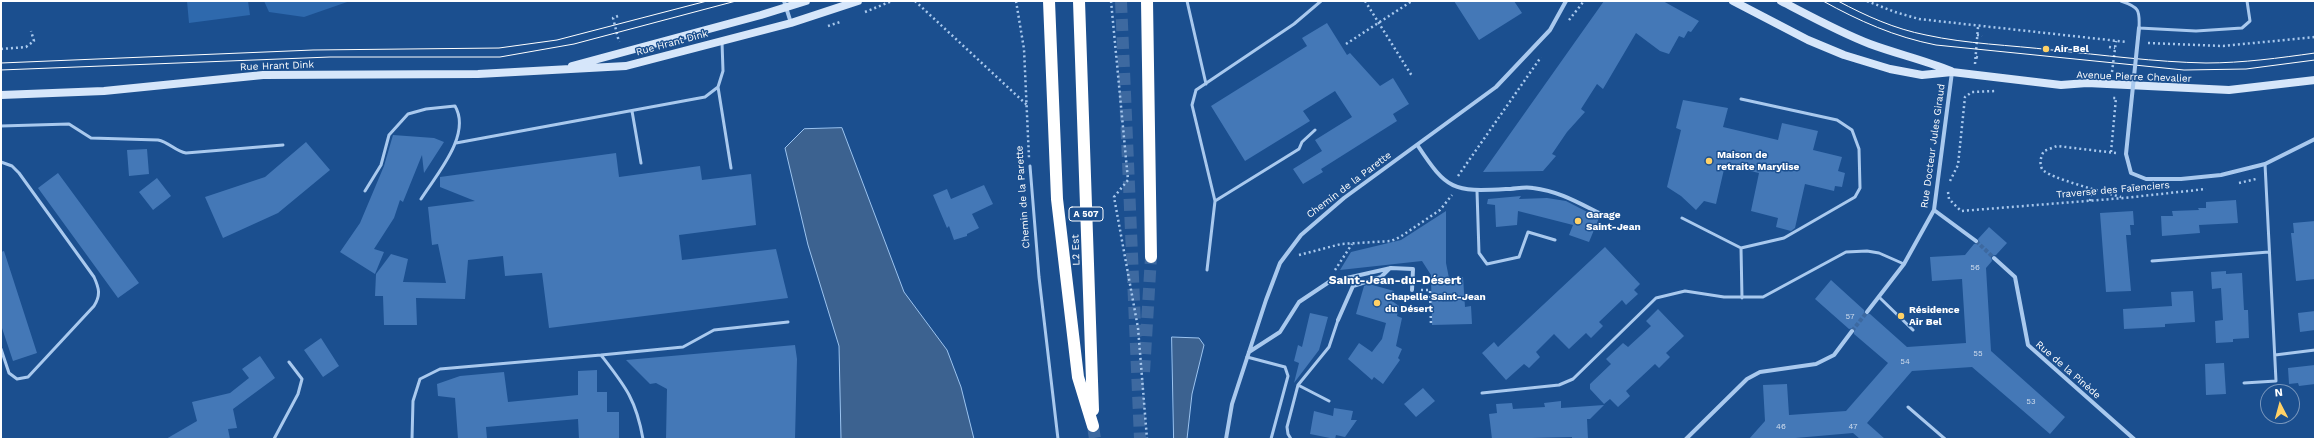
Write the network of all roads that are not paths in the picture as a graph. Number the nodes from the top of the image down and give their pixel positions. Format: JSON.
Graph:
{"nodes":[{"id":1,"x":806,"y":1,"type":"edge"},
{"id":2,"x":858,"y":1,"type":"edge"},
{"id":3,"x":1079,"y":1,"type":"edge"},
{"id":4,"x":1147,"y":1,"type":"edge"},
{"id":5,"x":1187,"y":1,"type":"edge"},
{"id":6,"x":1321,"y":1,"type":"edge"},
{"id":7,"x":1566,"y":1,"type":"edge"},
{"id":8,"x":1733,"y":1,"type":"edge"},
{"id":9,"x":1781,"y":1,"type":"edge"},
{"id":10,"x":2121,"y":1,"type":"edge"},
{"id":11,"x":2247,"y":1,"type":"edge"},
{"id":12,"x":1049,"y":2,"type":"edge"},
{"id":13,"x":785,"y":5,"type":"edge"},
{"id":14,"x":791,"y":22,"type":"junction"},
{"id":15,"x":2139,"y":28,"type":"junction"},
{"id":16,"x":722,"y":40,"type":"junction"},
{"id":17,"x":555,"y":70,"type":"junction"},
{"id":18,"x":1952,"y":72,"type":"junction"},
{"id":19,"x":2315,"y":80,"type":"edge"},
{"id":20,"x":1206,"y":84,"type":"junction"},
{"id":21,"x":718,"y":87,"type":"junction"},
{"id":22,"x":1,"y":95,"type":"edge"},
{"id":23,"x":1741,"y":99,"type":"dead end"},
{"id":24,"x":632,"y":111,"type":"junction"},
{"id":25,"x":1,"y":126,"type":"edge"},
{"id":26,"x":1315,"y":130,"type":"dead end"},
{"id":27,"x":2315,"y":139,"type":"edge"},
{"id":28,"x":456,"y":143,"type":"junction"},
{"id":29,"x":283,"y":146,"type":"dead end"},
{"id":30,"x":1418,"y":146,"type":"junction"},
{"id":31,"x":1,"y":162,"type":"edge"},
{"id":32,"x":640,"y":163,"type":"dead end"},
{"id":33,"x":2265,"y":164,"type":"junction"},
{"id":34,"x":1030,"y":166,"type":"road end"},
{"id":35,"x":731,"y":168,"type":"dead end"},
{"id":36,"x":1477,"y":191,"type":"junction"},
{"id":37,"x":365,"y":192,"type":"dead end"},
{"id":38,"x":421,"y":199,"type":"dead end"},
{"id":39,"x":1215,"y":200,"type":"junction"},
{"id":40,"x":1934,"y":210,"type":"junction"},
{"id":41,"x":1599,"y":213,"type":"dead end"},
{"id":42,"x":1682,"y":218,"type":"dead end"},
{"id":43,"x":1555,"y":240,"type":"dead end"},
{"id":44,"x":1976,"y":241,"type":"tunnel mouth"},
{"id":45,"x":1741,"y":248,"type":"junction"},
{"id":46,"x":2270,"y":252,"type":"junction"},
{"id":47,"x":1150,"y":257,"type":"tunnel mouth"},
{"id":48,"x":1994,"y":258,"type":"tunnel mouth"},
{"id":49,"x":2152,"y":261,"type":"dead end"},
{"id":50,"x":1904,"y":264,"type":"junction"},
{"id":51,"x":1391,"y":268,"type":"junction"},
{"id":52,"x":1207,"y":270,"type":"dead end"},
{"id":53,"x":1412,"y":290,"type":"road end"},
{"id":54,"x":1879,"y":297,"type":"junction"},
{"id":55,"x":1742,"y":298,"type":"junction"},
{"id":56,"x":1867,"y":312,"type":"tunnel mouth"},
{"id":57,"x":1338,"y":320,"type":"joint"},
{"id":58,"x":788,"y":322,"type":"dead end"},
{"id":59,"x":1913,"y":330,"type":"dead end"},
{"id":60,"x":1852,"y":331,"type":"tunnel mouth"},
{"id":61,"x":1,"y":350,"type":"edge"},
{"id":62,"x":2315,"y":350,"type":"edge"},
{"id":63,"x":1249,"y":352,"type":"junction"},
{"id":64,"x":601,"y":355,"type":"junction"},
{"id":65,"x":2275,"y":355,"type":"junction"},
{"id":66,"x":1247,"y":357,"type":"junction"},
{"id":67,"x":290,"y":362,"type":"dead end"},
{"id":68,"x":2244,"y":383,"type":"dead end"},
{"id":69,"x":1298,"y":385,"type":"junction"},
{"id":70,"x":1482,"y":393,"type":"dead end"},
{"id":71,"x":1329,"y":401,"type":"dead end"},
{"id":72,"x":1908,"y":407,"type":"dead end"},
{"id":73,"x":274,"y":439,"type":"edge"},
{"id":74,"x":412,"y":439,"type":"edge"},
{"id":75,"x":643,"y":439,"type":"edge"},
{"id":76,"x":1058,"y":439,"type":"edge"},
{"id":77,"x":1226,"y":439,"type":"edge"},
{"id":78,"x":1271,"y":439,"type":"edge"},
{"id":79,"x":1291,"y":439,"type":"edge"},
{"id":80,"x":1686,"y":439,"type":"edge"},
{"id":81,"x":1945,"y":439,"type":"edge"},
{"id":82,"x":2134,"y":439,"type":"edge"}],
"edges":[{"from":1,"to":13,"type":"street"},
{"from":2,"to":14,"type":"street"},
{"from":3,"to":12,"type":"highway","name":"L2 Est","number":"A 507"},
{"from":4,"to":47,"type":"highway"},
{"from":5,"to":20,"type":"lane"},
{"from":6,"to":20,"type":"lane"},
{"from":7,"to":30,"type":"street","name":"Chemin de la Parette"},
{"from":8,"to":18,"type":"street","name":"Avenue Pierre Chevalier"},
{"from":9,"to":18,"type":"street","name":"Avenue Pierre Chevalier"},
{"from":10,"to":15,"type":"lane"},
{"from":11,"to":15,"type":"lane"},
{"from":13,"to":14,"type":"street"},
{"from":13,"to":17,"type":"street","name":"Rue Hrant Dink"},
{"from":14,"to":16,"type":"street","name":"Rue Hrant Dink"},
{"from":15,"to":33,"type":"street","name":"Traverse des Faïenciers","bridge":true},
{"from":16,"to":17,"type":"street","name":"Rue Hrant Dink"},
{"from":16,"to":21,"type":"lane"},
{"from":17,"to":22,"type":"street","name":"Rue Hrant Dink"},
{"from":18,"to":19,"type":"street","name":"Avenue Pierre Chevalier"},
{"from":18,"to":40,"type":"street","name":"Rue Docteur Jules Giraud"},
{"from":20,"to":39,"type":"lane"},
{"from":21,"to":24,"type":"lane"},
{"from":21,"to":35,"type":"lane"},
{"from":23,"to":45,"type":"lane"},
{"from":24,"to":28,"type":"lane"},
{"from":24,"to":32,"type":"lane"},
{"from":25,"to":29,"type":"lane"},
{"from":26,"to":39,"type":"lane"},
{"from":27,"to":33,"type":"street","name":"Traverse des Faïenciers"},
{"from":28,"to":37,"type":"lane"},
{"from":28,"to":38,"type":"lane"},
{"from":30,"to":36,"type":"street"},
{"from":30,"to":63,"type":"street","name":"Chemin de la Parette"},
{"from":31,"to":61,"type":"lane"},
{"from":33,"to":46,"type":"lane"},
{"from":34,"to":76,"type":"lane","name":"Chemin de la Parette"},
{"from":36,"to":41,"type":"street"},
{"from":36,"to":43,"type":"lane"},
{"from":39,"to":52,"type":"lane"},
{"from":40,"to":44,"type":"street"},
{"from":40,"to":50,"type":"street","name":"Rue Docteur Jules Giraud"},
{"from":42,"to":45,"type":"lane"},
{"from":45,"to":55,"type":"lane"},
{"from":46,"to":49,"type":"lane"},
{"from":46,"to":65,"type":"lane"},
{"from":48,"to":82,"type":"street","name":"Rue de la Pinède"},
{"from":50,"to":54,"type":"street"},
{"from":50,"to":55,"type":"lane"},
{"from":51,"to":53,"type":"street"},
{"from":51,"to":57,"type":"street"},
{"from":51,"to":63,"type":"street"},
{"from":54,"to":56,"type":"street"},
{"from":54,"to":59,"type":"lane"},
{"from":55,"to":70,"type":"lane"},
{"from":57,"to":69,"type":"lane"},
{"from":58,"to":64,"type":"lane"},
{"from":60,"to":80,"type":"street"},
{"from":62,"to":65,"type":"lane"},
{"from":63,"to":66,"type":"street","name":"Chemin de la Parette"},
{"from":64,"to":74,"type":"lane"},
{"from":64,"to":75,"type":"lane"},
{"from":65,"to":68,"type":"lane"},
{"from":66,"to":77,"type":"street","name":"Chemin de la Parette"},
{"from":66,"to":78,"type":"lane"},
{"from":67,"to":73,"type":"lane"},
{"from":69,"to":71,"type":"lane"},
{"from":69,"to":79,"type":"lane"},
{"from":72,"to":81,"type":"lane"}]}
